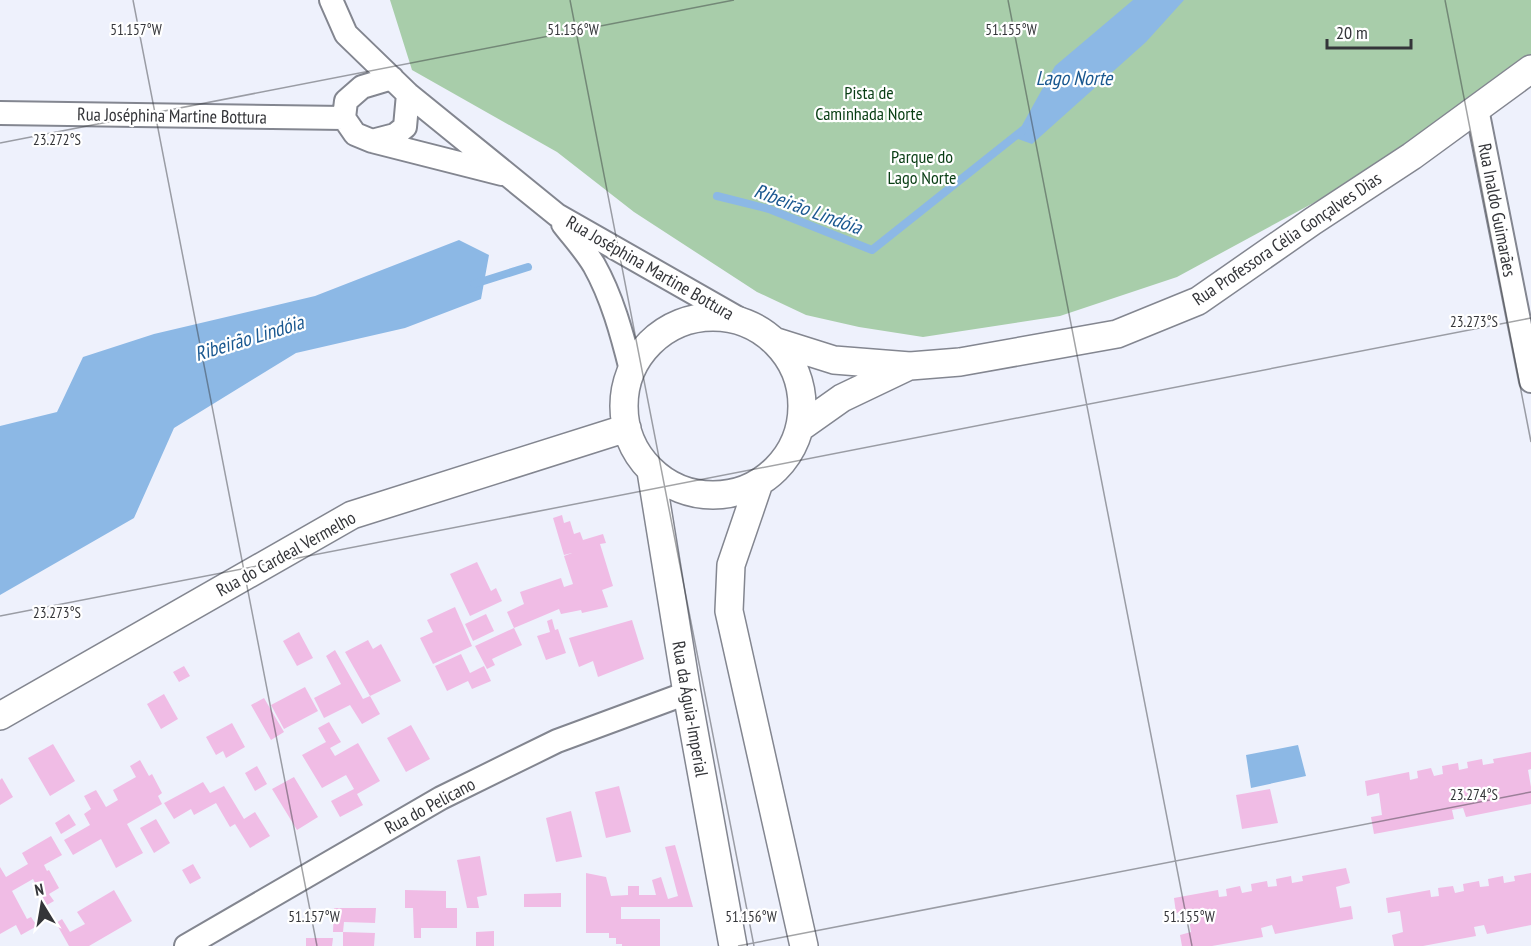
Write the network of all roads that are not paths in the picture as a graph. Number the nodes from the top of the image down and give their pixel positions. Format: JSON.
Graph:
{"nodes":[{"id":1,"x":332,"y":0,"type":"edge"},
{"id":2,"x":1531,"y":69,"type":"edge"},
{"id":3,"x":400,"y":86,"type":"junction"},
{"id":4,"x":1477,"y":109,"type":"junction"},
{"id":5,"x":0,"y":113,"type":"edge"},
{"id":6,"x":344,"y":118,"type":"junction"},
{"id":7,"x":372,"y":141,"type":"junction"},
{"id":8,"x":508,"y":175,"type":"junction"},
{"id":9,"x":557,"y":215,"type":"junction"},
{"id":10,"x":742,"y":321,"type":"junction"},
{"id":11,"x":777,"y":342,"type":"junction"},
{"id":12,"x":910,"y":366,"type":"junction"},
{"id":13,"x":631,"y":370,"type":"junction"},
{"id":14,"x":1530,"y":371,"type":"edge"},
{"id":15,"x":801,"y":427,"type":"junction"},
{"id":16,"x":627,"y":428,"type":"junction"},
{"id":17,"x":651,"y":471,"type":"junction"},
{"id":18,"x":759,"y":483,"type":"junction"},
{"id":19,"x":687,"y":693,"type":"junction"},
{"id":20,"x":0,"y":716,"type":"edge"},
{"id":21,"x":193,"y":944,"type":"edge"},
{"id":22,"x":733,"y":946,"type":"edge"},
{"id":23,"x":804,"y":946,"type":"edge"}],
"edges":[{"from":1,"to":3,"type":"street","name":"Rua Joséphina Martine Bottura"},
{"from":2,"to":4,"type":"street","name":"Rua Professora Célia Gonçalves Dias"},
{"from":3,"to":6,"type":"street"},
{"from":3,"to":7,"type":"street"},
{"from":3,"to":8,"type":"street","name":"Rua Joséphina Martine Bottura"},
{"from":4,"to":12,"type":"street","name":"Rua Professora Célia Gonçalves Dias"},
{"from":4,"to":14,"type":"street","name":"Rua Inaldo Guimarães"},
{"from":5,"to":6,"type":"street","name":"Rua Joséphina Martine Bottura"},
{"from":6,"to":7,"type":"street"},
{"from":7,"to":8,"type":"street"},
{"from":8,"to":9,"type":"street","name":"Rua Joséphina Martine Bottura"},
{"from":9,"to":10,"type":"street","name":"Rua Joséphina Martine Bottura"},
{"from":9,"to":13,"type":"street","name":"Rua Joséphina Martine Bottura"},
{"from":10,"to":11,"type":"street"},
{"from":10,"to":13,"type":"street"},
{"from":11,"to":12,"type":"street"},
{"from":11,"to":15,"type":"street"},
{"from":12,"to":15,"type":"street"},
{"from":13,"to":16,"type":"street"},
{"from":15,"to":18,"type":"street"},
{"from":16,"to":17,"type":"street"},
{"from":16,"to":20,"type":"street","name":"Rua do Cardeal Vermelho"},
{"from":17,"to":18,"type":"street"},
{"from":17,"to":19,"type":"street","name":"Rua da Águia-Imperial"},
{"from":18,"to":23,"type":"street"},
{"from":19,"to":21,"type":"street","name":"Rua do Pelicano"},
{"from":19,"to":22,"type":"street","name":"Rua da Águia-Imperial"}]}
